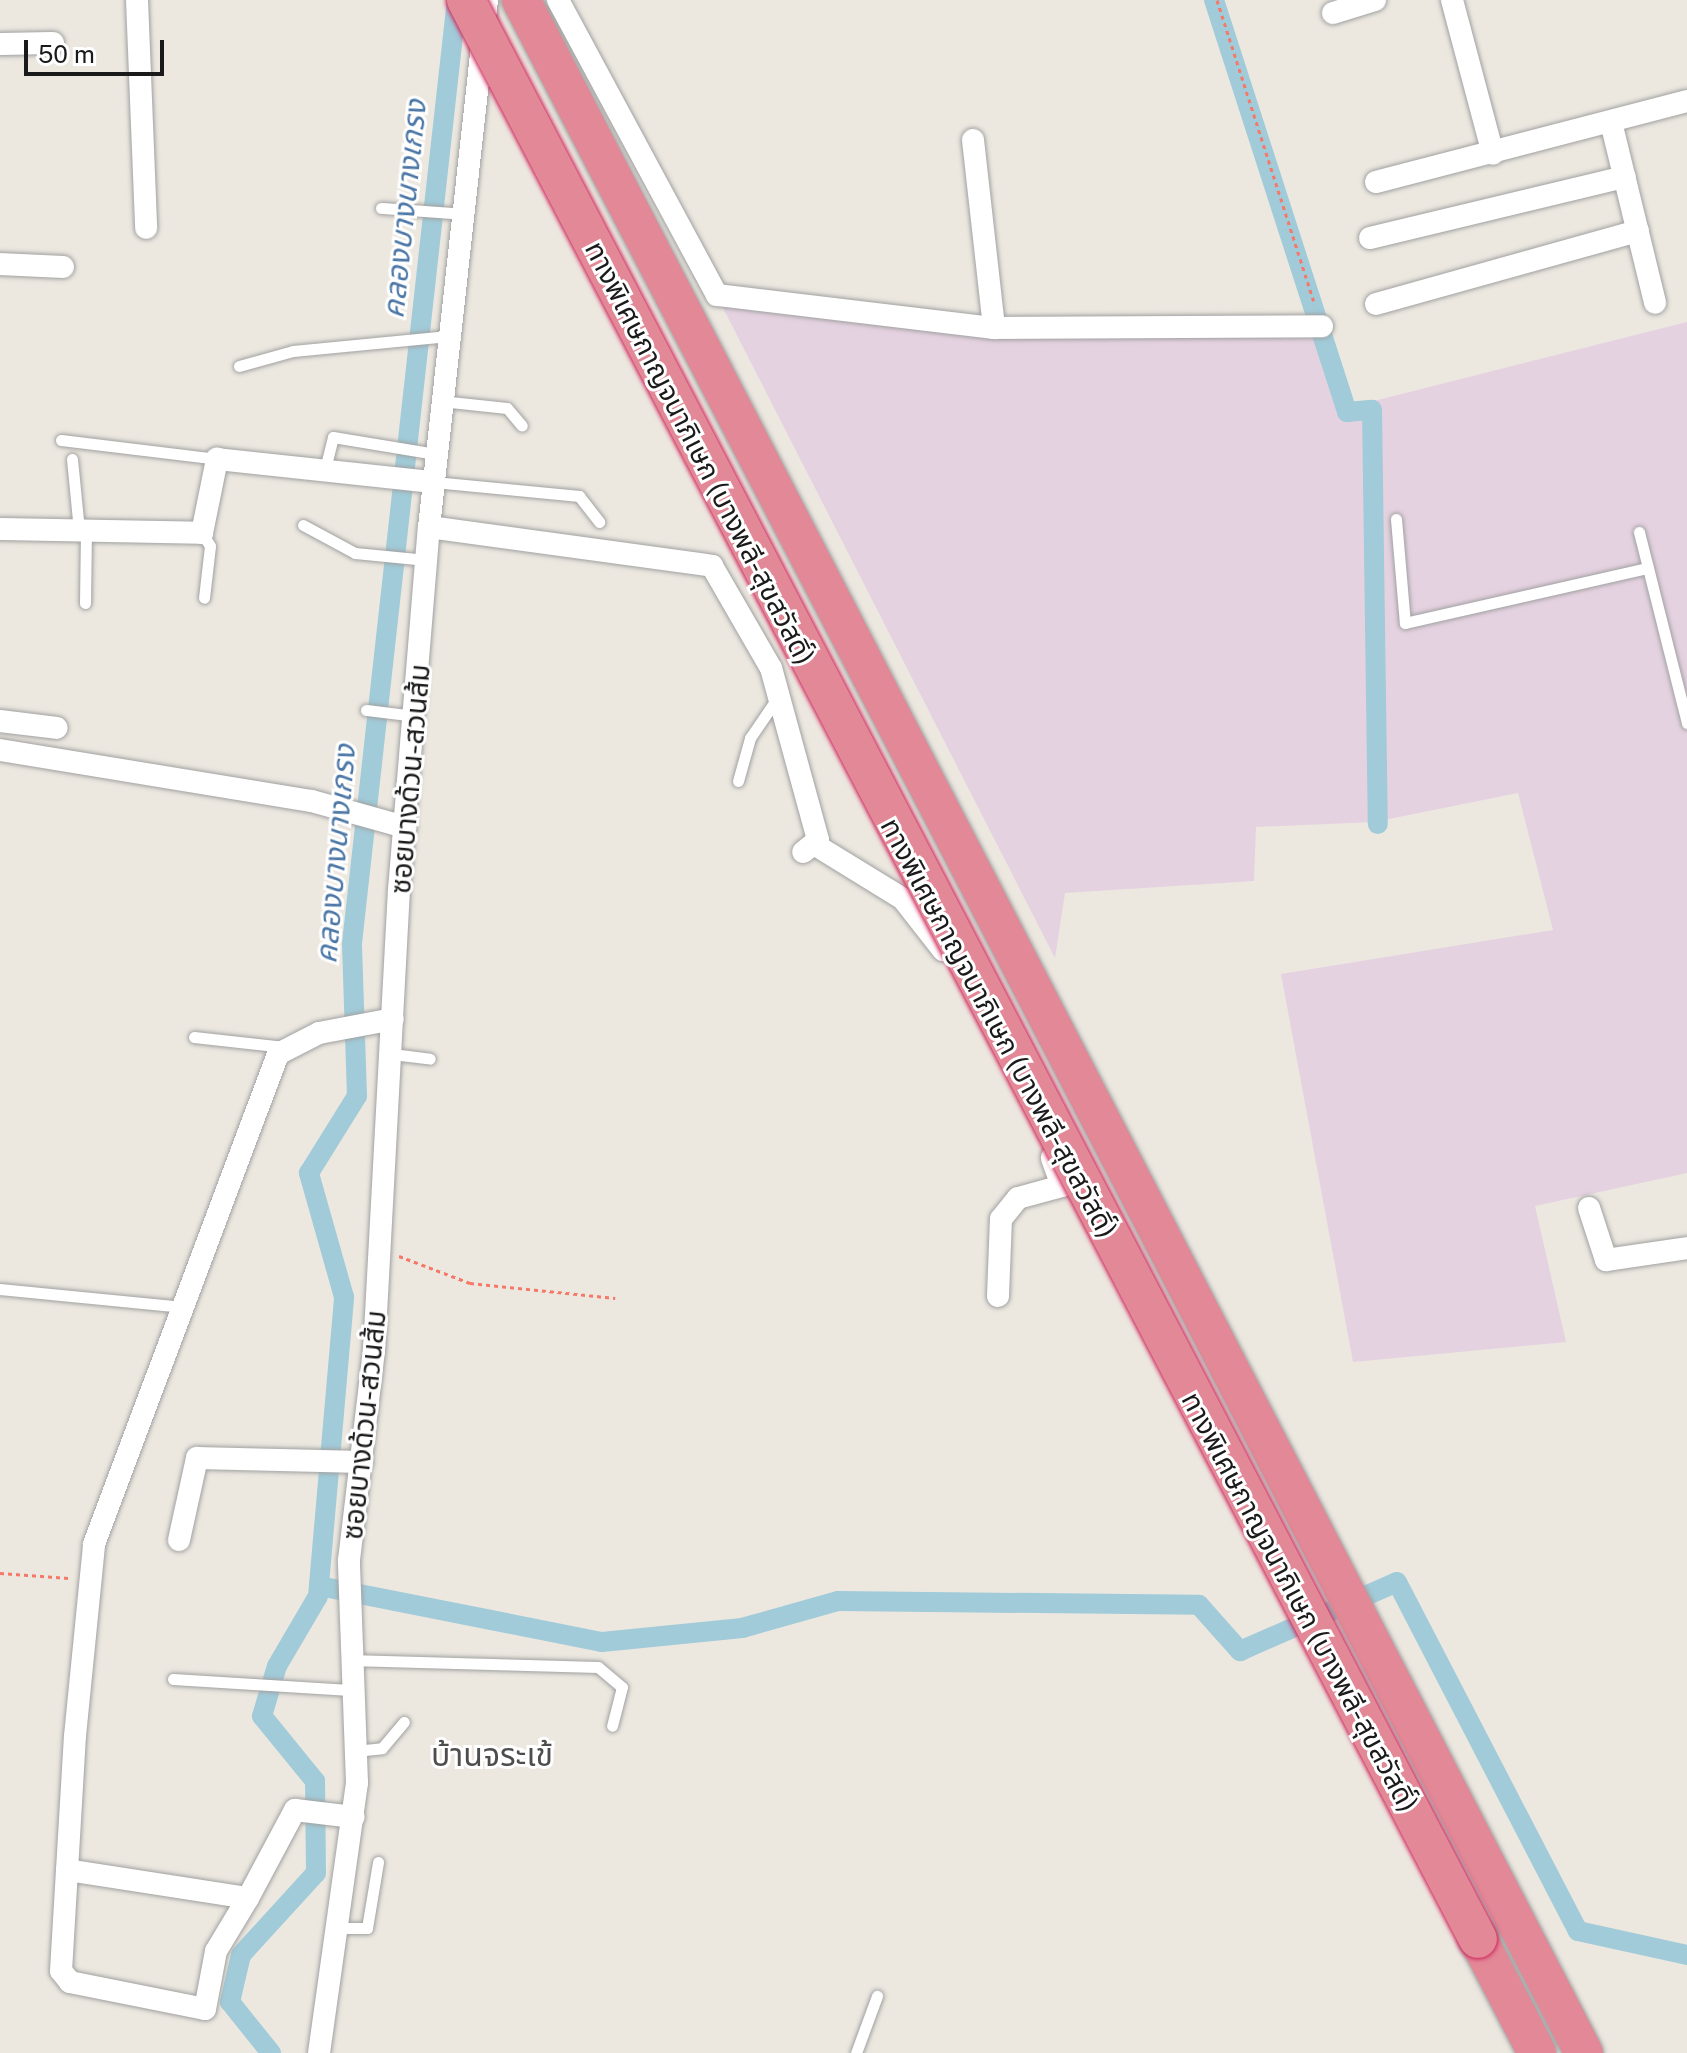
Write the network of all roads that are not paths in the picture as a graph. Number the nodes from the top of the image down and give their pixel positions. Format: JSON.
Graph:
{"nodes":[{"id":1,"x":137,"y":0,"type":"edge"},
{"id":2,"x":466,"y":0,"type":"edge"},
{"id":3,"x":487,"y":0,"type":"edge"},
{"id":4,"x":521,"y":0,"type":"edge"},
{"id":5,"x":558,"y":0,"type":"edge"},
{"id":6,"x":1372,"y":0,"type":"edge"},
{"id":7,"x":1452,"y":0,"type":"edge"},
{"id":8,"x":1333,"y":13,"type":"dead end"},
{"id":9,"x":53,"y":43,"type":"dead end"},
{"id":10,"x":0,"y":44,"type":"edge"},
{"id":11,"x":1687,"y":101,"type":"edge"},
{"id":12,"x":1611,"y":122,"type":"junction"},
{"id":13,"x":973,"y":140,"type":"dead end"},
{"id":14,"x":1493,"y":154,"type":"junction"},
{"id":15,"x":1625,"y":177,"type":"junction"},
{"id":16,"x":1376,"y":182,"type":"dead end"},
{"id":17,"x":381,"y":208,"type":"dead end"},
{"id":18,"x":458,"y":213,"type":"junction"},
{"id":19,"x":146,"y":228,"type":"dead end"},
{"id":20,"x":1638,"y":231,"type":"junction"},
{"id":21,"x":1370,"y":238,"type":"dead end"},
{"id":22,"x":0,"y":264,"type":"edge"},
{"id":23,"x":63,"y":267,"type":"dead end"},
{"id":24,"x":0,"y":282,"type":"edge"},
{"id":25,"x":1655,"y":303,"type":"dead end"},
{"id":26,"x":1376,"y":304,"type":"dead end"},
{"id":27,"x":1322,"y":326,"type":"road end"},
{"id":28,"x":994,"y":328,"type":"junction"},
{"id":29,"x":442,"y":336,"type":"junction"},
{"id":30,"x":239,"y":366,"type":"dead end"},
{"id":31,"x":441,"y":401,"type":"junction"},
{"id":32,"x":522,"y":426,"type":"dead end"},
{"id":33,"x":61,"y":440,"type":"dead end"},
{"id":34,"x":429,"y":452,"type":"junction"},
{"id":35,"x":72,"y":459,"type":"dead end"},
{"id":36,"x":217,"y":459,"type":"junction"},
{"id":37,"x":325,"y":469,"type":"junction"},
{"id":38,"x":423,"y":480,"type":"junction"},
{"id":39,"x":1396,"y":519,"type":"dead end"},
{"id":40,"x":599,"y":522,"type":"dead end"},
{"id":41,"x":303,"y":525,"type":"dead end"},
{"id":42,"x":429,"y":527,"type":"junction"},
{"id":43,"x":0,"y":529,"type":"edge"},
{"id":44,"x":82,"y":531,"type":"junction"},
{"id":45,"x":1639,"y":532,"type":"dead end"},
{"id":46,"x":202,"y":533,"type":"junction"},
{"id":47,"x":420,"y":559,"type":"junction"},
{"id":48,"x":1648,"y":568,"type":"junction"},
{"id":49,"x":204,"y":598,"type":"dead end"},
{"id":50,"x":85,"y":603,"type":"dead end"},
{"id":51,"x":779,"y":697,"type":"junction"},
{"id":52,"x":370,"y":710,"type":"dead end"},
{"id":53,"x":408,"y":715,"type":"junction"},
{"id":54,"x":0,"y":721,"type":"edge"},
{"id":55,"x":1687,"y":723,"type":"edge"},
{"id":56,"x":57,"y":728,"type":"dead end"},
{"id":57,"x":0,"y":750,"type":"edge"},
{"id":58,"x":738,"y":781,"type":"dead end"},
{"id":59,"x":405,"y":827,"type":"junction"},
{"id":60,"x":389,"y":1020,"type":"junction"},
{"id":61,"x":194,"y":1037,"type":"dead end"},
{"id":62,"x":284,"y":1047,"type":"junction"},
{"id":63,"x":392,"y":1054,"type":"junction"},
{"id":64,"x":430,"y":1059,"type":"dead end"},
{"id":65,"x":1589,"y":1208,"type":"dead end"},
{"id":66,"x":1687,"y":1248,"type":"edge"},
{"id":67,"x":0,"y":1289,"type":"edge"},
{"id":68,"x":998,"y":1296,"type":"dead end"},
{"id":69,"x":183,"y":1307,"type":"junction"},
{"id":70,"x":354,"y":1461,"type":"junction"},
{"id":71,"x":179,"y":1540,"type":"dead end"},
{"id":72,"x":348,"y":1660,"type":"junction"},
{"id":73,"x":173,"y":1679,"type":"dead end"},
{"id":74,"x":350,"y":1690,"type":"junction"},
{"id":75,"x":404,"y":1722,"type":"dead end"},
{"id":76,"x":612,"y":1726,"type":"dead end"},
{"id":77,"x":355,"y":1751,"type":"junction"},
{"id":78,"x":348,"y":1817,"type":"junction"},
{"id":79,"x":378,"y":1862,"type":"dead end"},
{"id":80,"x":67,"y":1870,"type":"junction"},
{"id":81,"x":248,"y":1898,"type":"junction"},
{"id":82,"x":334,"y":1928,"type":"junction"},
{"id":83,"x":1478,"y":1939,"type":"junction"},
{"id":84,"x":877,"y":1996,"type":"dead end"},
{"id":85,"x":319,"y":2053,"type":"edge"},
{"id":86,"x":856,"y":2053,"type":"edge"},
{"id":87,"x":1521,"y":2053,"type":"edge"},
{"id":88,"x":1537,"y":2053,"type":"edge"},
{"id":89,"x":1584,"y":2053,"type":"edge"}],
"edges":[{"from":1,"to":19,"type":"street"},
{"from":2,"to":83,"type":"highway","name":"ทางพิเศษกาญจนาภิเษก (บางพลี-สุขสวัสดิ์)","bridge":true},
{"from":3,"to":18,"type":"street","name":"ซอยบางด้วน-สวนส้ม"},
{"from":4,"to":89,"type":"highway","name":"ทางพิเศษกาญจนาภิเษก (บางพลี-สุขสวัสดิ์)"},
{"from":5,"to":28,"type":"street"},
{"from":6,"to":8,"type":"street"},
{"from":7,"to":14,"type":"street"},
{"from":9,"to":10,"type":"street"},
{"from":11,"to":12,"type":"street"},
{"from":12,"to":14,"type":"street"},
{"from":12,"to":15,"type":"street"},
{"from":13,"to":28,"type":"street"},
{"from":14,"to":16,"type":"street"},
{"from":15,"to":20,"type":"street"},
{"from":15,"to":21,"type":"street"},
{"from":17,"to":18,"type":"lane"},
{"from":18,"to":29,"type":"street","name":"ซอยบางด้วน-สวนส้ม"},
{"from":20,"to":25,"type":"street"},
{"from":20,"to":26,"type":"street"},
{"from":22,"to":23,"type":"street"},
{"from":22,"to":24,"type":"street"},
{"from":27,"to":28,"type":"street"},
{"from":29,"to":30,"type":"lane"},
{"from":29,"to":31,"type":"street","name":"ซอยบางด้วน-สวนส้ม"},
{"from":31,"to":32,"type":"lane"},
{"from":31,"to":34,"type":"street","name":"ซอยบางด้วน-สวนส้ม"},
{"from":33,"to":36,"type":"lane"},
{"from":34,"to":37,"type":"lane"},
{"from":34,"to":38,"type":"street","name":"ซอยบางด้วน-สวนส้ม"},
{"from":35,"to":44,"type":"lane"},
{"from":36,"to":37,"type":"street"},
{"from":36,"to":46,"type":"street"},
{"from":37,"to":38,"type":"street"},
{"from":38,"to":40,"type":"lane"},
{"from":38,"to":42,"type":"street","name":"ซอยบางด้วน-สวนส้ม"},
{"from":39,"to":48,"type":"lane"},
{"from":41,"to":47,"type":"lane"},
{"from":42,"to":47,"type":"street","name":"ซอยบางด้วน-สวนส้ม"},
{"from":42,"to":51,"type":"street"},
{"from":43,"to":44,"type":"street"},
{"from":44,"to":46,"type":"street"},
{"from":44,"to":50,"type":"lane"},
{"from":45,"to":48,"type":"lane"},
{"from":46,"to":49,"type":"lane"},
{"from":47,"to":53,"type":"street","name":"ซอยบางด้วน-สวนส้ม"},
{"from":48,"to":55,"type":"lane"},
{"from":51,"to":58,"type":"lane"},
{"from":51,"to":68,"type":"street"},
{"from":52,"to":53,"type":"lane"},
{"from":53,"to":59,"type":"street","name":"ซอยบางด้วน-สวนส้ม"},
{"from":54,"to":56,"type":"street"},
{"from":57,"to":59,"type":"street"},
{"from":59,"to":60,"type":"street","name":"ซอยบางด้วน-สวนส้ม"},
{"from":60,"to":62,"type":"street"},
{"from":60,"to":63,"type":"street","name":"ซอยบางด้วน-สวนส้ม"},
{"from":61,"to":62,"type":"lane"},
{"from":62,"to":69,"type":"street"},
{"from":63,"to":64,"type":"lane"},
{"from":63,"to":70,"type":"street","name":"ซอยบางด้วน-สวนส้ม"},
{"from":65,"to":66,"type":"street"},
{"from":67,"to":69,"type":"lane"},
{"from":69,"to":80,"type":"street"},
{"from":70,"to":71,"type":"street"},
{"from":70,"to":72,"type":"street","name":"ซอยบางด้วน-สวนส้ม"},
{"from":72,"to":74,"type":"street"},
{"from":72,"to":76,"type":"lane"},
{"from":73,"to":74,"type":"lane"},
{"from":74,"to":77,"type":"street"},
{"from":75,"to":77,"type":"lane"},
{"from":77,"to":78,"type":"street"},
{"from":78,"to":81,"type":"street"},
{"from":78,"to":82,"type":"street"},
{"from":79,"to":82,"type":"lane"},
{"from":80,"to":81,"type":"street"},
{"from":80,"to":81,"type":"street"},
{"from":82,"to":85,"type":"street"},
{"from":83,"to":87,"type":"highway"},
{"from":83,"to":88,"type":"highway","name":"ทางพิเศษกาญจนาภิเษก (บางพลี-สุขสวัสดิ์)"},
{"from":84,"to":86,"type":"lane"}]}
